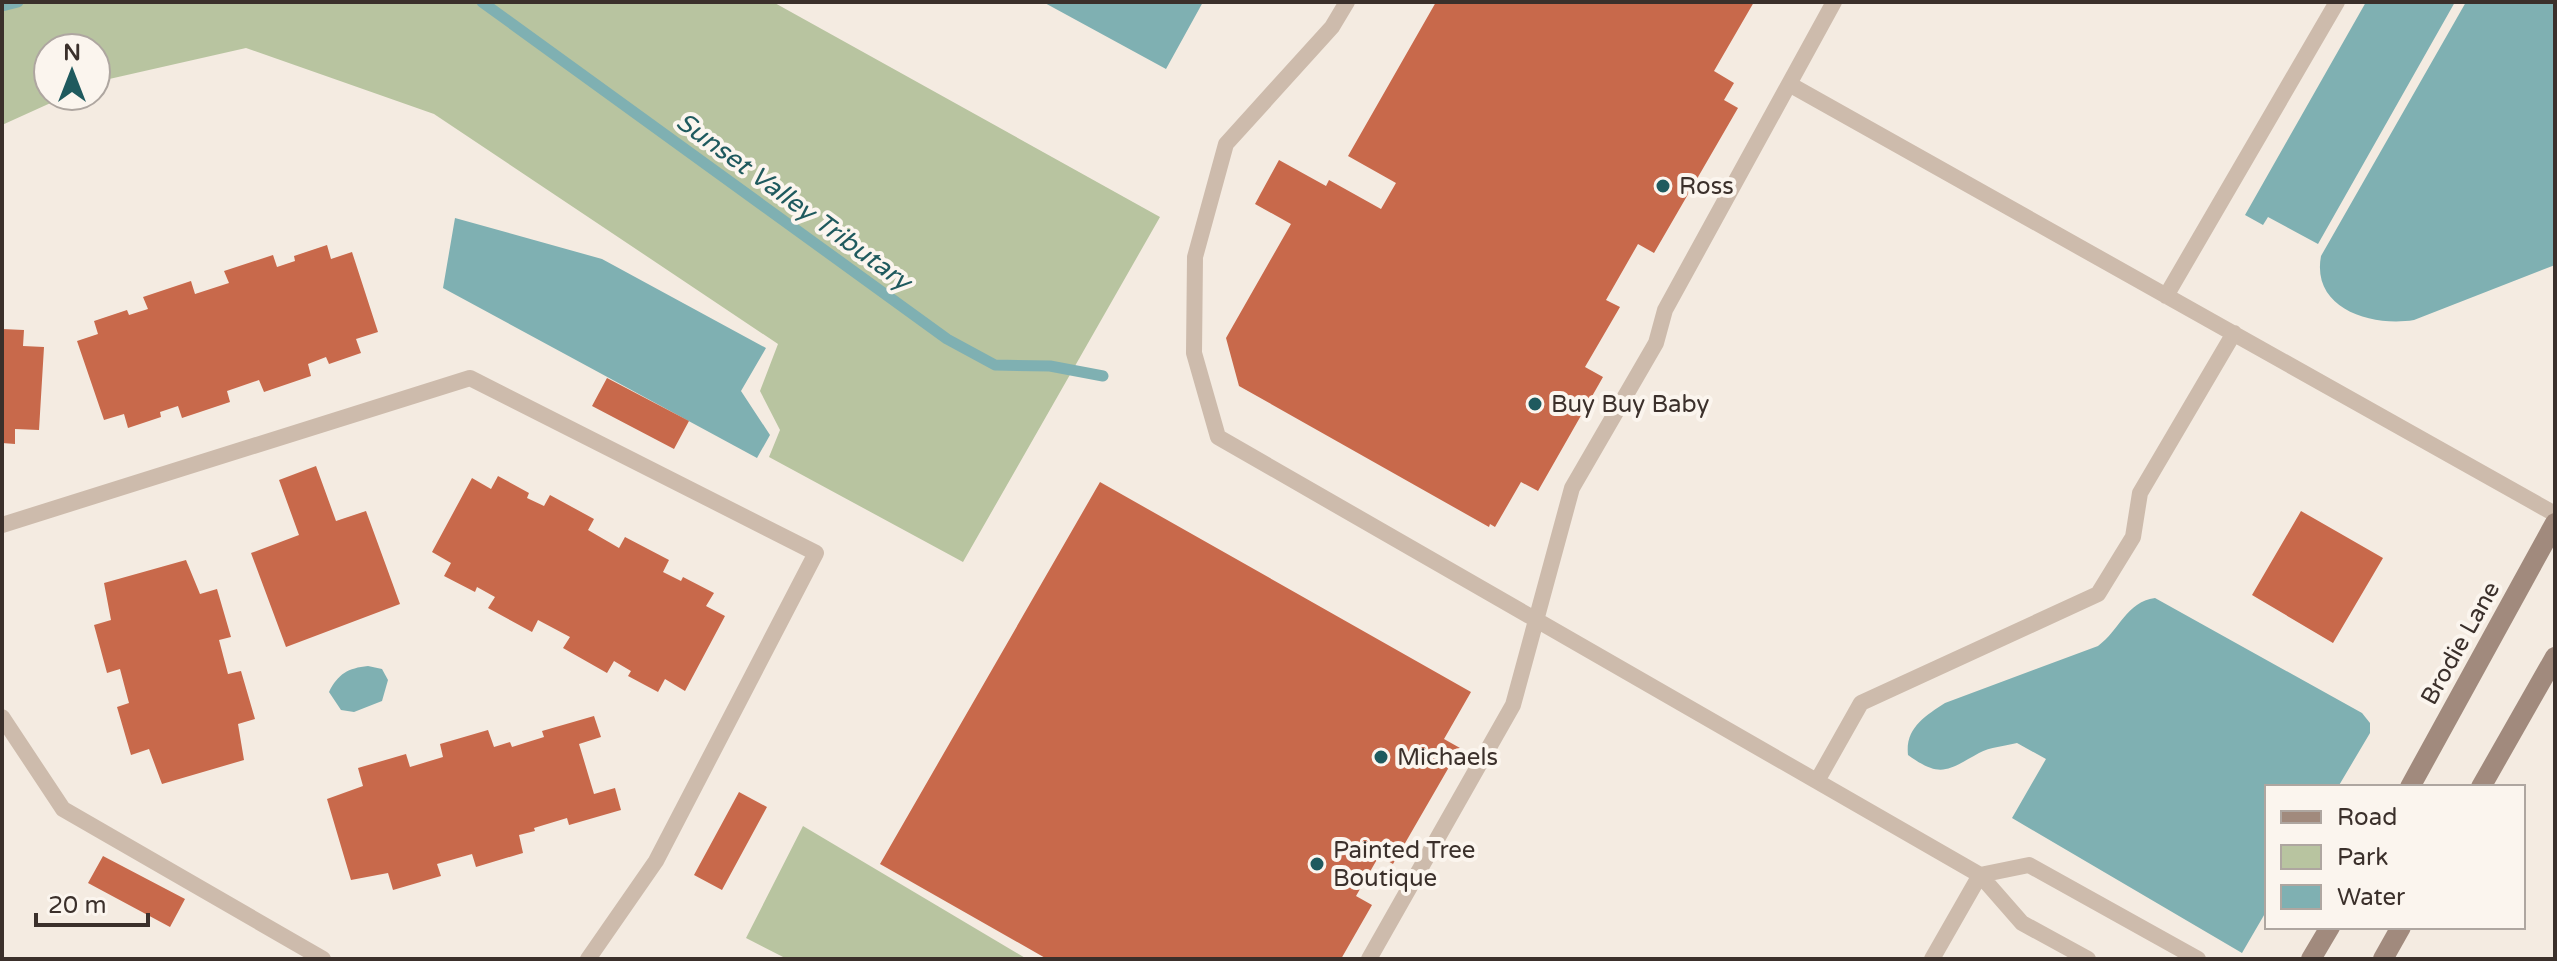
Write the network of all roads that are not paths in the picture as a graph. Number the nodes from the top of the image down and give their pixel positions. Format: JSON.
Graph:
{"nodes":[{"id":1,"x":1347,"y":2,"type":"edge"},
{"id":2,"x":1834,"y":2,"type":"edge"},
{"id":3,"x":2337,"y":2,"type":"edge"},
{"id":4,"x":1789,"y":84,"type":"junction"},
{"id":5,"x":2166,"y":296,"type":"junction"},
{"id":6,"x":2234,"y":333,"type":"junction"},
{"id":7,"x":2555,"y":514,"type":"edge"},
{"id":8,"x":2555,"y":523,"type":"edge"},
{"id":9,"x":2,"y":525,"type":"edge"},
{"id":10,"x":1534,"y":619,"type":"junction"},
{"id":11,"x":2554,"y":660,"type":"edge"},
{"id":12,"x":2,"y":717,"type":"edge"},
{"id":13,"x":1817,"y":781,"type":"junction"},
{"id":14,"x":2411,"y":785,"type":"edge"},
{"id":15,"x":2482,"y":785,"type":"edge"},
{"id":16,"x":1980,"y":875,"type":"junction"},
{"id":17,"x":2329,"y":929,"type":"edge"},
{"id":18,"x":2400,"y":929,"type":"edge"},
{"id":19,"x":323,"y":959,"type":"edge"},
{"id":20,"x":588,"y":959,"type":"edge"},
{"id":21,"x":1369,"y":959,"type":"edge"},
{"id":22,"x":1932,"y":959,"type":"edge"},
{"id":23,"x":2088,"y":959,"type":"edge"},
{"id":24,"x":2198,"y":959,"type":"edge"},
{"id":25,"x":2311,"y":959,"type":"edge"},
{"id":26,"x":2383,"y":959,"type":"edge"}],
"edges":[{"from":1,"to":10,"type":"lane"},
{"from":2,"to":4,"type":"lane"},
{"from":3,"to":5,"type":"lane"},
{"from":4,"to":5,"type":"lane"},
{"from":4,"to":10,"type":"lane"},
{"from":5,"to":6,"type":"lane"},
{"from":6,"to":7,"type":"lane"},
{"from":6,"to":13,"type":"lane"},
{"from":8,"to":14,"type":"main road","name":"Brodie Lane"},
{"from":9,"to":20,"type":"lane"},
{"from":10,"to":13,"type":"lane"},
{"from":10,"to":21,"type":"lane"},
{"from":11,"to":15,"type":"main road"},
{"from":12,"to":19,"type":"lane"},
{"from":13,"to":16,"type":"lane"},
{"from":16,"to":22,"type":"lane"},
{"from":16,"to":23,"type":"lane"},
{"from":16,"to":24,"type":"lane"},
{"from":17,"to":25,"type":"main road"},
{"from":18,"to":26,"type":"main road"}]}
